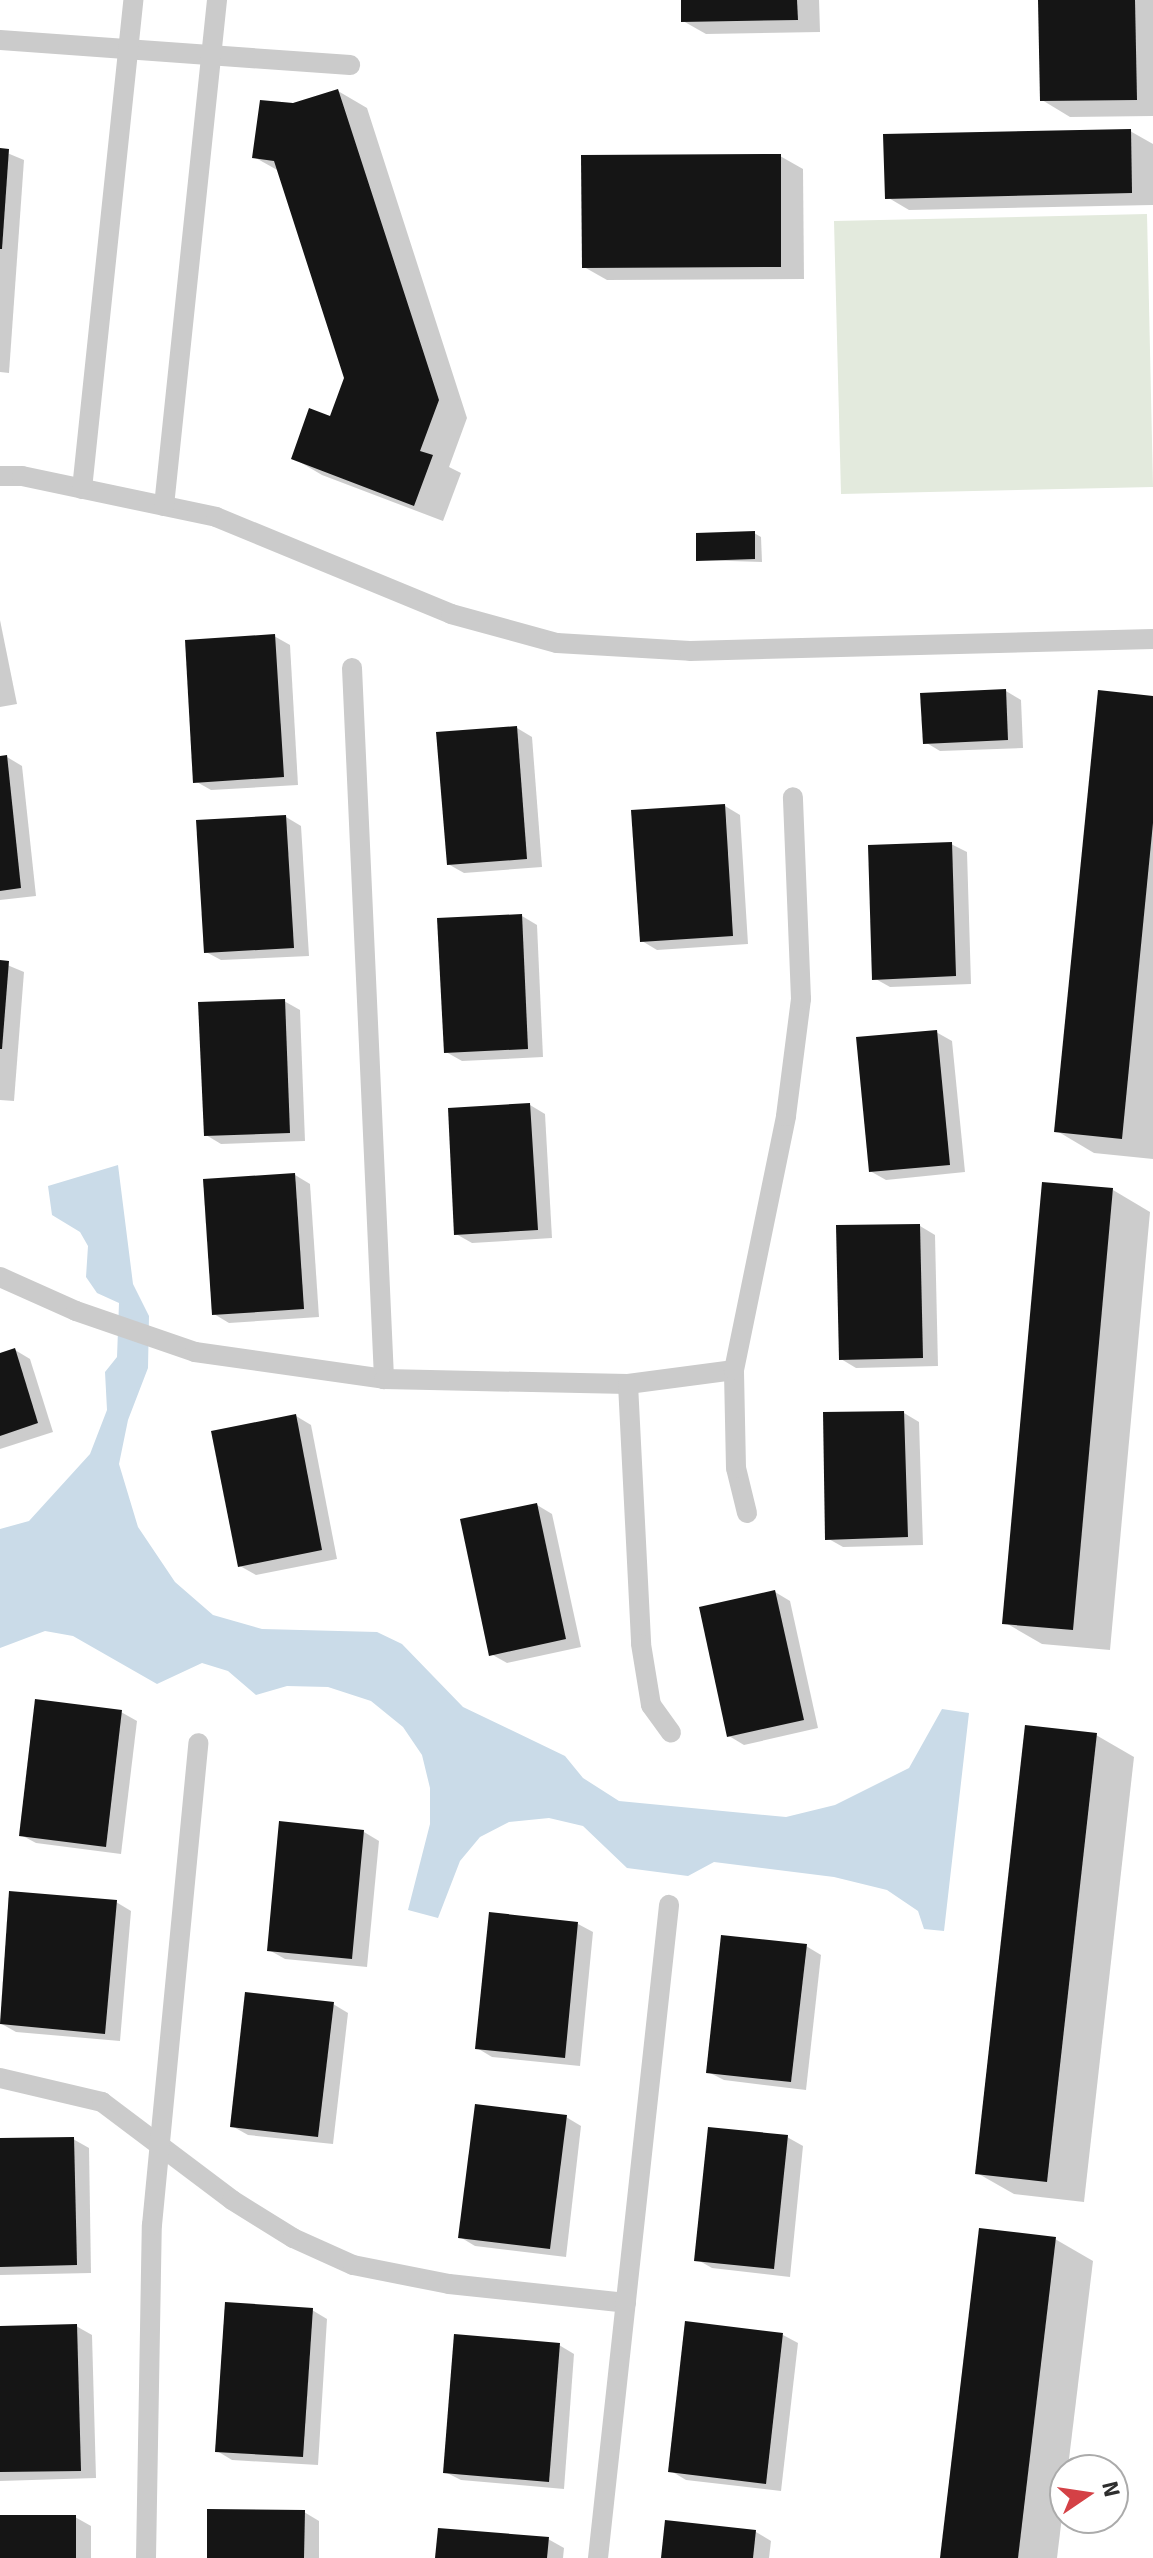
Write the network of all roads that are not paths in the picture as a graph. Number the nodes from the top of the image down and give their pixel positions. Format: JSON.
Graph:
{"nodes":[{"id":1,"x":133,"y":0,"type":"edge"},
{"id":2,"x":217,"y":0,"type":"edge"},
{"id":3,"x":0,"y":40,"type":"edge"},
{"id":4,"x":128,"y":51,"type":"junction"},
{"id":5,"x":211,"y":54,"type":"junction"},
{"id":6,"x":350,"y":65,"type":"dead end"},
{"id":7,"x":0,"y":476,"type":"edge"},
{"id":8,"x":82,"y":489,"type":"junction"},
{"id":9,"x":164,"y":506,"type":"junction"},
{"id":10,"x":1153,"y":639,"type":"edge"},
{"id":11,"x":352,"y":668,"type":"dead end"},
{"id":12,"x":793,"y":797,"type":"dead end"},
{"id":13,"x":0,"y":1277,"type":"edge"},
{"id":14,"x":734,"y":1370,"type":"junction"},
{"id":15,"x":384,"y":1379,"type":"junction"},
{"id":16,"x":628,"y":1384,"type":"junction"},
{"id":17,"x":747,"y":1513,"type":"dead end"},
{"id":18,"x":671,"y":1733,"type":"dead end"},
{"id":19,"x":198,"y":1743,"type":"dead end"},
{"id":20,"x":669,"y":1905,"type":"dead end"},
{"id":21,"x":0,"y":2078,"type":"edge"},
{"id":22,"x":159,"y":2145,"type":"junction"},
{"id":23,"x":626,"y":2303,"type":"junction"},
{"id":24,"x":146,"y":2558,"type":"edge"},
{"id":25,"x":598,"y":2558,"type":"edge"}],
"edges":[{"from":1,"to":4,"type":"lane"},
{"from":2,"to":5,"type":"lane"},
{"from":3,"to":4,"type":"lane"},
{"from":4,"to":5,"type":"lane"},
{"from":4,"to":8,"type":"lane"},
{"from":5,"to":6,"type":"lane"},
{"from":5,"to":9,"type":"lane"},
{"from":7,"to":8,"type":"lane"},
{"from":8,"to":9,"type":"lane"},
{"from":9,"to":10,"type":"lane"},
{"from":11,"to":15,"type":"lane"},
{"from":12,"to":14,"type":"lane"},
{"from":13,"to":15,"type":"lane"},
{"from":14,"to":16,"type":"lane"},
{"from":14,"to":17,"type":"lane"},
{"from":15,"to":16,"type":"lane"},
{"from":16,"to":18,"type":"lane"},
{"from":19,"to":22,"type":"lane"},
{"from":20,"to":23,"type":"lane"},
{"from":21,"to":22,"type":"lane"},
{"from":22,"to":23,"type":"lane"},
{"from":22,"to":24,"type":"lane"},
{"from":23,"to":25,"type":"lane"}]}
